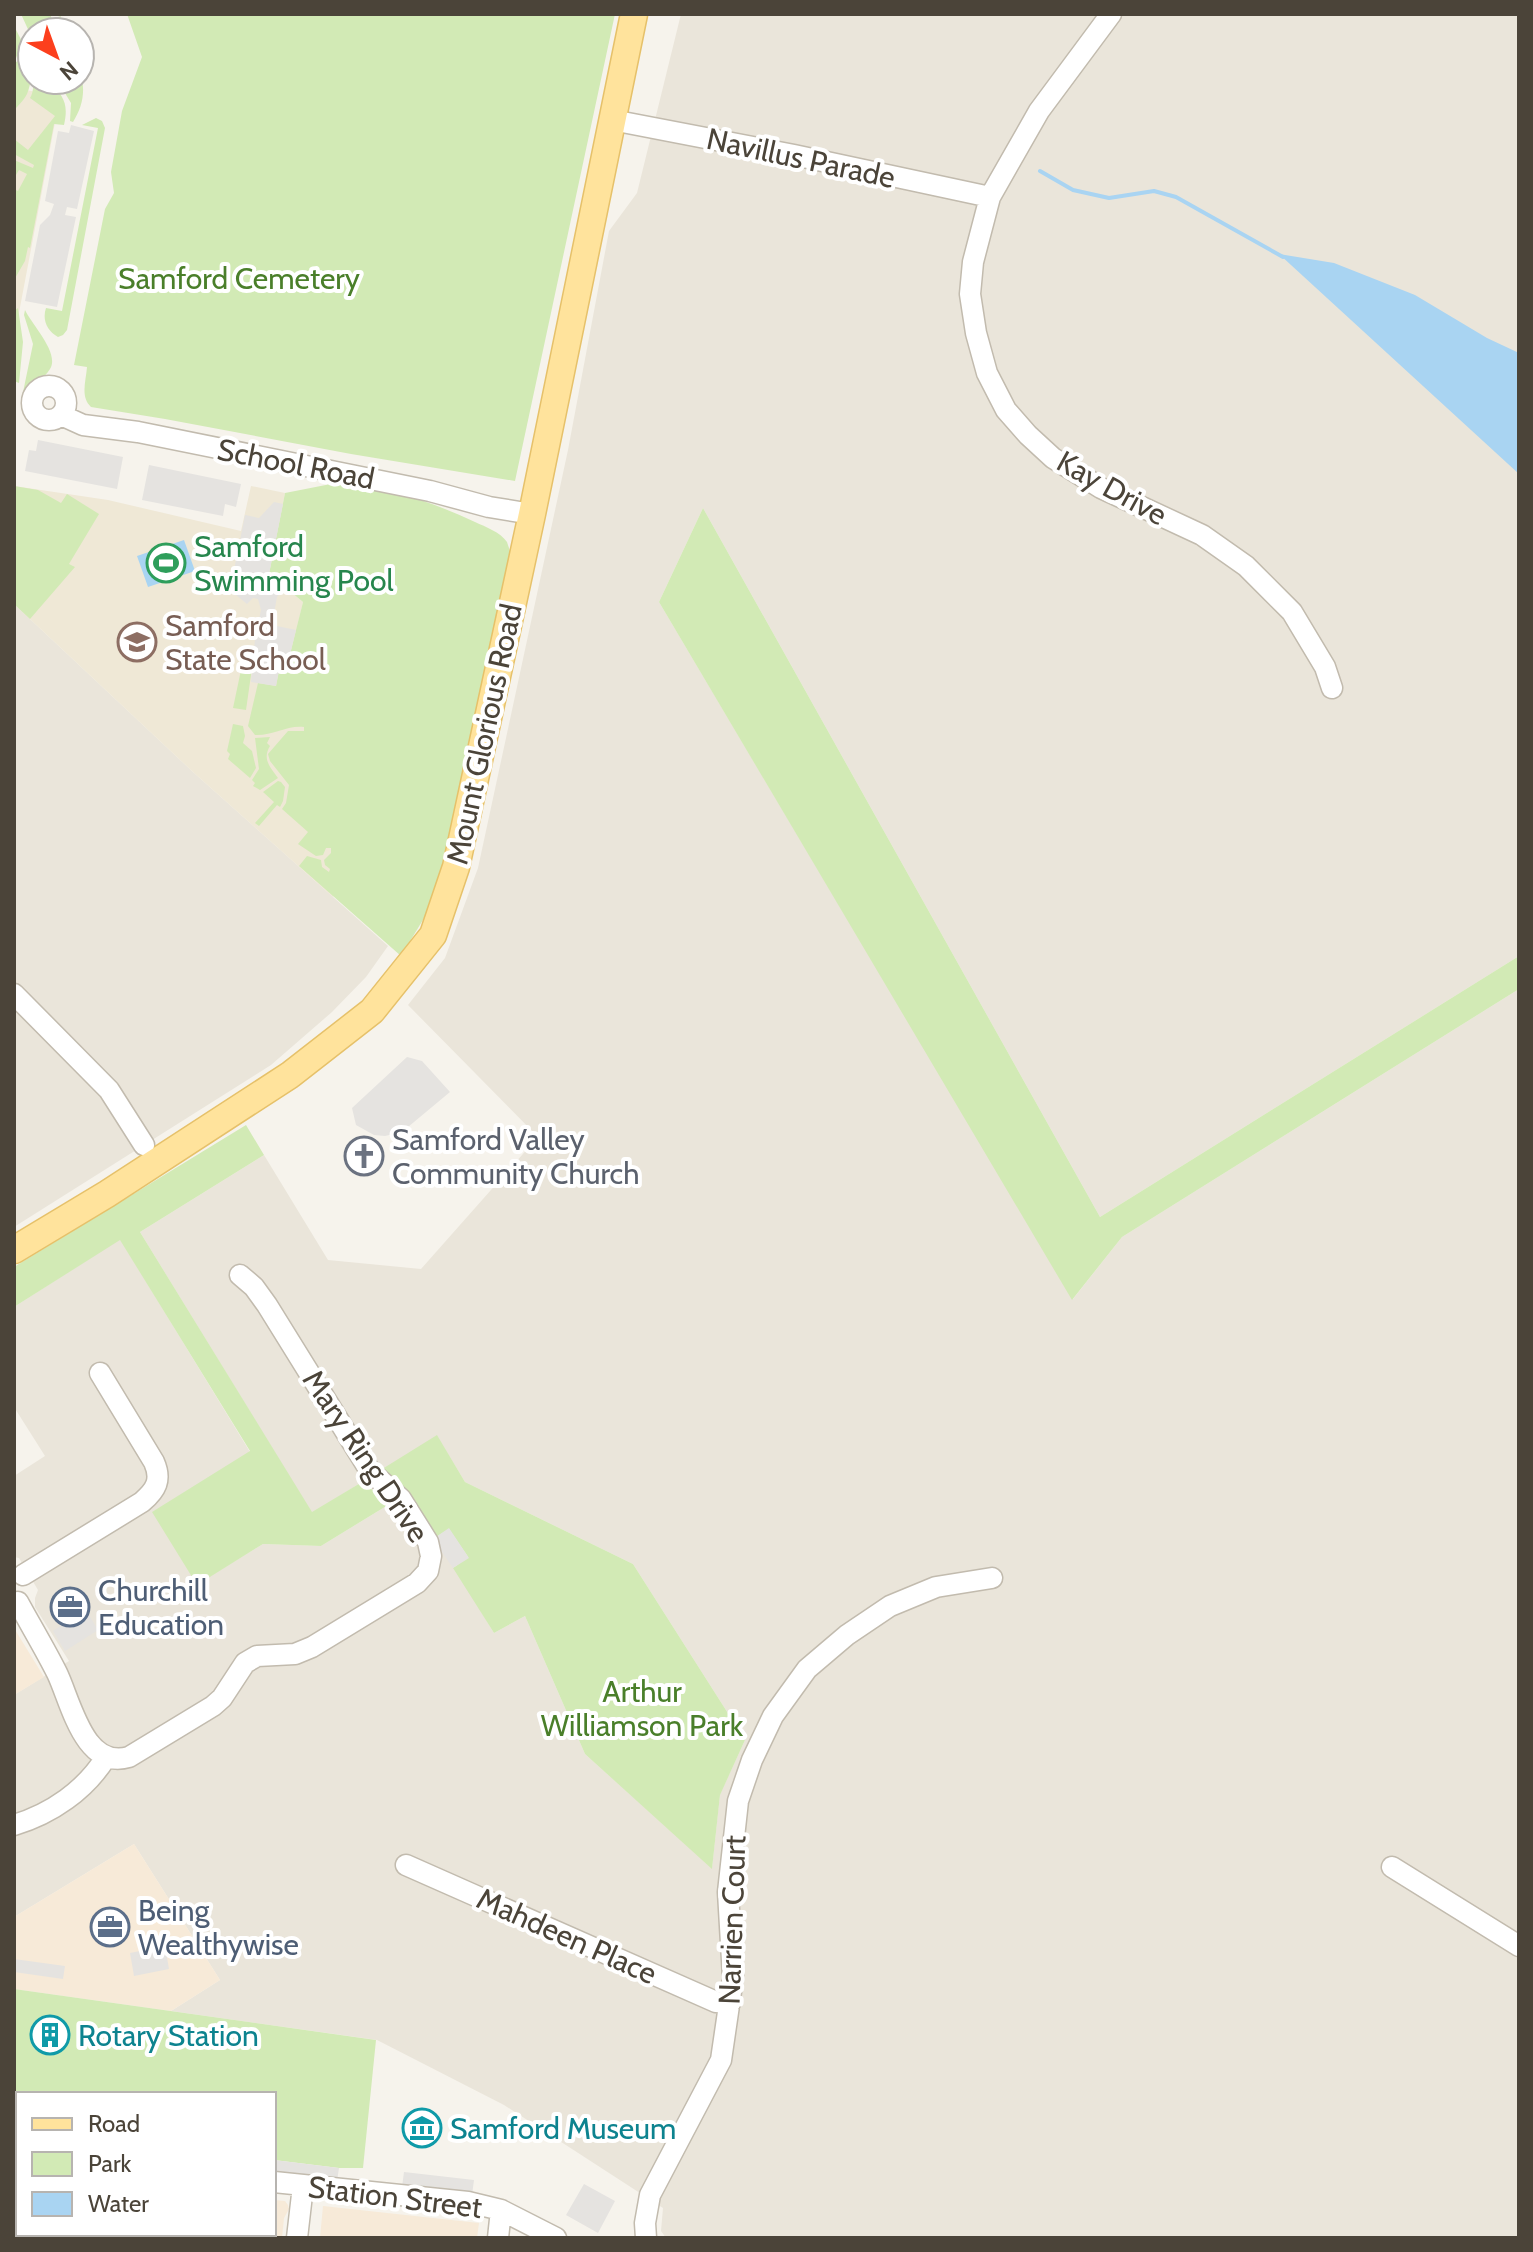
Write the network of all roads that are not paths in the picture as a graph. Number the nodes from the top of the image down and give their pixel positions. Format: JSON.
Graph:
{"nodes":[{"id":1,"x":634,"y":14,"type":"edge"},
{"id":2,"x":1111,"y":14,"type":"edge"},
{"id":3,"x":612,"y":120,"type":"junction"},
{"id":4,"x":990,"y":197,"type":"junction"},
{"id":5,"x":61,"y":415,"type":"dead end"},
{"id":6,"x":532,"y":514,"type":"junction"},
{"id":7,"x":1332,"y":688,"type":"dead end"},
{"id":8,"x":14,"y":994,"type":"edge"},
{"id":9,"x":144,"y":1145,"type":"dead end"},
{"id":10,"x":14,"y":1250,"type":"edge"},
{"id":11,"x":240,"y":1275,"type":"dead end"},
{"id":12,"x":100,"y":1373,"type":"dead end"},
{"id":13,"x":19,"y":1571,"type":"edge"},
{"id":14,"x":992,"y":1578,"type":"dead end"},
{"id":15,"x":16,"y":1603,"type":"edge"},
{"id":16,"x":106,"y":1757,"type":"junction"},
{"id":17,"x":14,"y":1825,"type":"edge"},
{"id":18,"x":406,"y":1865,"type":"dead end"},
{"id":19,"x":1392,"y":1867,"type":"dead end"},
{"id":20,"x":1519,"y":1946,"type":"edge"},
{"id":21,"x":730,"y":2003,"type":"junction"},
{"id":22,"x":276,"y":2182,"type":"edge"},
{"id":23,"x":303,"y":2186,"type":"junction"},
{"id":24,"x":501,"y":2210,"type":"junction"},
{"id":25,"x":297,"y":2238,"type":"edge"},
{"id":26,"x":498,"y":2238,"type":"edge"},
{"id":27,"x":556,"y":2238,"type":"edge"},
{"id":28,"x":646,"y":2238,"type":"edge"}],
"edges":[{"from":1,"to":3,"type":"main road","name":"Mount Glorious Road"},
{"from":2,"to":4,"type":"street","name":"Kay Drive"},
{"from":3,"to":4,"type":"street","name":"Navillus Parade"},
{"from":3,"to":6,"type":"main road","name":"Mount Glorious Road"},
{"from":4,"to":7,"type":"street","name":"Kay Drive"},
{"from":5,"to":6,"type":"street","name":"School Road"},
{"from":6,"to":10,"type":"main road","name":"Mount Glorious Road"},
{"from":8,"to":9,"type":"street"},
{"from":11,"to":16,"type":"street","name":"Mary Ring Drive"},
{"from":12,"to":13,"type":"street"},
{"from":13,"to":15,"type":"street"},
{"from":14,"to":21,"type":"street","name":"Narrien Court"},
{"from":15,"to":16,"type":"street"},
{"from":16,"to":17,"type":"street"},
{"from":18,"to":21,"type":"street","name":"Mahdeen Place"},
{"from":19,"to":20,"type":"street"},
{"from":21,"to":28,"type":"street","name":"Narrien Court"},
{"from":22,"to":23,"type":"street","name":"Station Street"},
{"from":23,"to":24,"type":"street","name":"Station Street"},
{"from":23,"to":25,"type":"street"},
{"from":24,"to":26,"type":"street"},
{"from":24,"to":27,"type":"street","name":"Station Street"}]}
